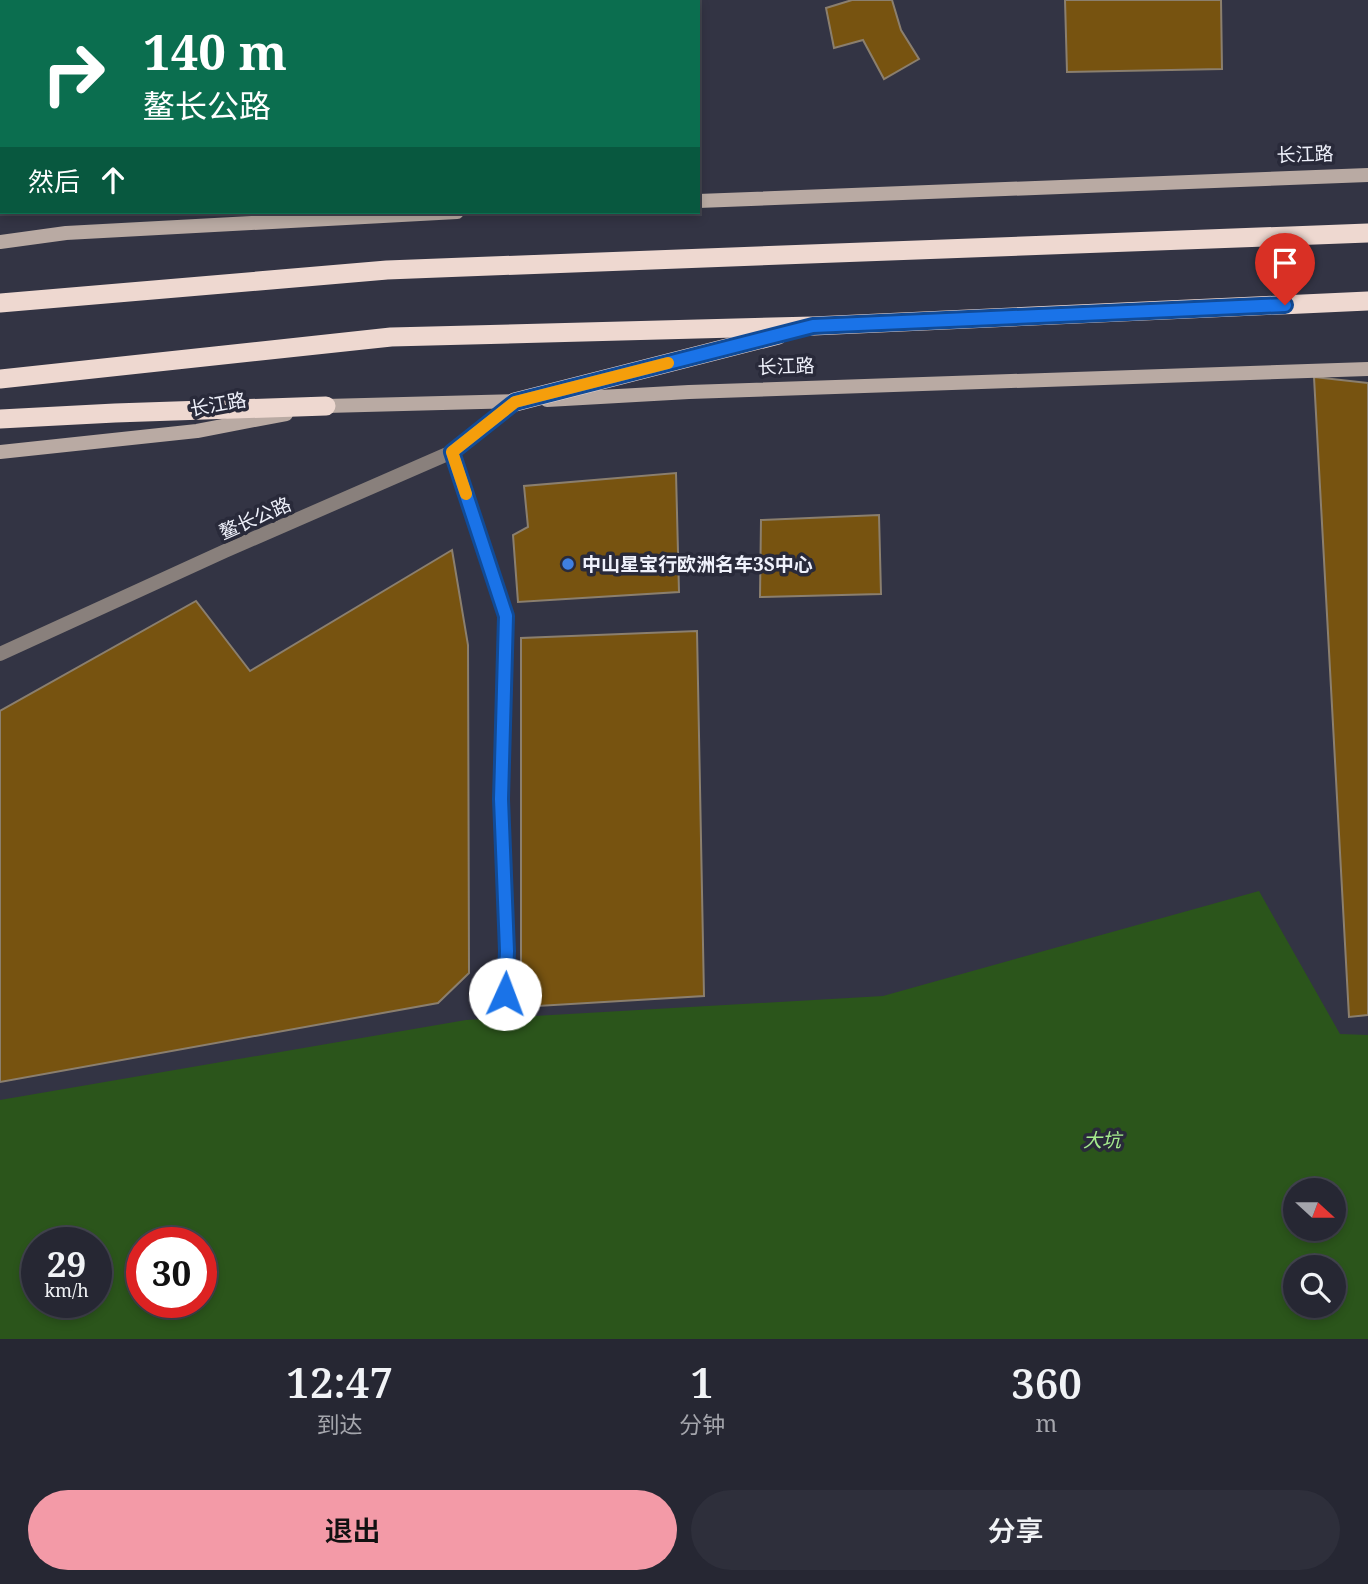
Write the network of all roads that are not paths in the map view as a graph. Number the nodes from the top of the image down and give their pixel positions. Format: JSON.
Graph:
{"nodes":[{"id":1,"x":1368,"y":175,"type":"edge"},
{"id":2,"x":700,"y":201,"type":"edge"},
{"id":3,"x":420,"y":214,"type":"edge"},
{"id":4,"x":1368,"y":233,"type":"edge"},
{"id":5,"x":0,"y":242,"type":"edge"},
{"id":6,"x":1368,"y":301,"type":"edge"},
{"id":7,"x":0,"y":303,"type":"edge"},
{"id":8,"x":813,"y":326,"type":"junction"},
{"id":9,"x":1368,"y":369,"type":"edge"},
{"id":10,"x":0,"y":379,"type":"edge"},
{"id":11,"x":515,"y":402,"type":"junction"},
{"id":12,"x":326,"y":406,"type":"junction"},
{"id":13,"x":0,"y":419,"type":"edge"},
{"id":14,"x":0,"y":452,"type":"edge"},
{"id":15,"x":452,"y":452,"type":"junction"},
{"id":16,"x":0,"y":654,"type":"edge"},
{"id":17,"x":505,"y":994,"type":"dead end"}],
"edges":[{"from":1,"to":2,"type":"main road","name":"长江路"},
{"from":3,"to":5,"type":"main road"},
{"from":4,"to":7,"type":"highway"},
{"from":6,"to":8,"type":"highway","name":"长江路"},
{"from":8,"to":10,"type":"highway","name":"长江路"},
{"from":8,"to":11,"type":"highway"},
{"from":9,"to":11,"type":"main road","name":"长江路"},
{"from":11,"to":12,"type":"main road","name":"长江路"},
{"from":11,"to":15,"type":"street","name":"鳌长公路"},
{"from":12,"to":13,"type":"highway"},
{"from":12,"to":14,"type":"main road","name":"长江路"},
{"from":15,"to":16,"type":"street","name":"鳌长公路"},
{"from":15,"to":17,"type":"street"}]}
